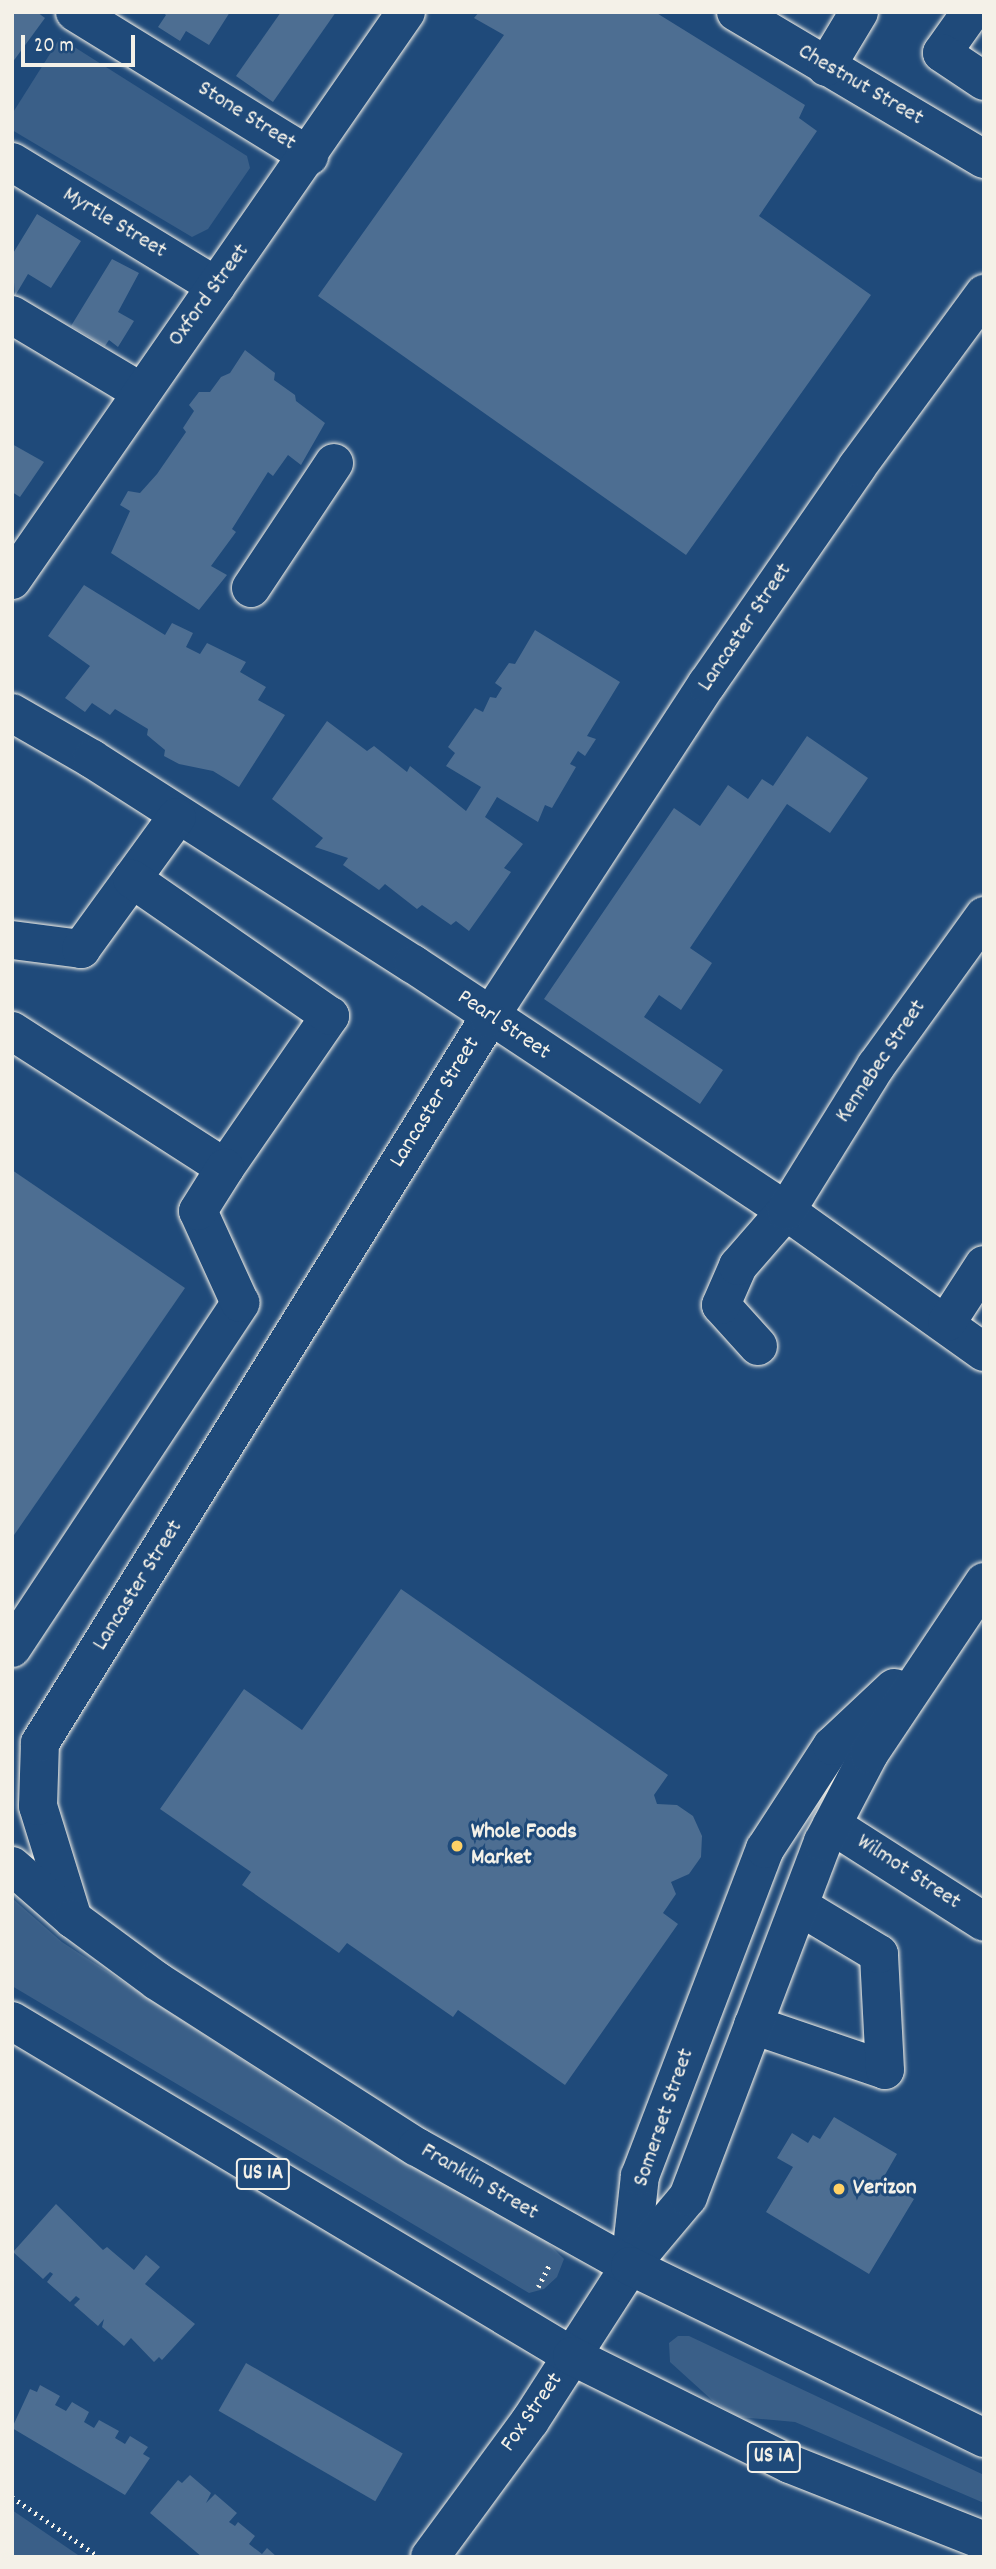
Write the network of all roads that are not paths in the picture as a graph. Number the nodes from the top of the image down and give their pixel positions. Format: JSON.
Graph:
{"nodes":[{"id":1,"x":75,"y":12,"type":"edge"},
{"id":2,"x":406,"y":12,"type":"edge"},
{"id":3,"x":736,"y":12,"type":"edge"},
{"id":4,"x":859,"y":12,"type":"edge"},
{"id":5,"x":971,"y":12,"type":"edge"},
{"id":6,"x":826,"y":67,"type":"junction"},
{"id":7,"x":984,"y":81,"type":"edge"},
{"id":8,"x":309,"y":156,"type":"junction"},
{"id":9,"x":984,"y":159,"type":"edge"},
{"id":10,"x":12,"y":162,"type":"edge"},
{"id":11,"x":216,"y":286,"type":"junction"},
{"id":12,"x":984,"y":294,"type":"edge"},
{"id":13,"x":12,"y":316,"type":"edge"},
{"id":14,"x":141,"y":392,"type":"junction"},
{"id":15,"x":334,"y":463,"type":"dead end"},
{"id":16,"x":12,"y":580,"type":"edge"},
{"id":17,"x":251,"y":588,"type":"dead end"},
{"id":18,"x":12,"y":713,"type":"edge"},
{"id":19,"x":177,"y":817,"type":"junction"},
{"id":20,"x":132,"y":880,"type":"junction"},
{"id":21,"x":984,"y":916,"type":"edge"},
{"id":22,"x":12,"y":940,"type":"edge"},
{"id":23,"x":489,"y":1018,"type":"junction"},
{"id":24,"x":12,"y":1031,"type":"edge"},
{"id":25,"x":225,"y":1168,"type":"junction"},
{"id":26,"x":786,"y":1211,"type":"junction"},
{"id":27,"x":984,"y":1265,"type":"edge"},
{"id":28,"x":947,"y":1322,"type":"junction"},
{"id":29,"x":758,"y":1346,"type":"dead end"},
{"id":30,"x":984,"y":1352,"type":"edge"},
{"id":31,"x":984,"y":1581,"type":"edge"},
{"id":32,"x":940,"y":1646,"type":"junction"},
{"id":33,"x":12,"y":1648,"type":"edge"},
{"id":34,"x":832,"y":1825,"type":"junction"},
{"id":35,"x":12,"y":1866,"type":"edge"},
{"id":36,"x":799,"y":1906,"type":"junction"},
{"id":37,"x":73,"y":1919,"type":"junction"},
{"id":38,"x":984,"y":1922,"type":"edge"},
{"id":39,"x":12,"y":2021,"type":"edge"},
{"id":40,"x":753,"y":2025,"type":"junction"},
{"id":41,"x":629,"y":2266,"type":"junction"},
{"id":42,"x":572,"y":2356,"type":"junction"},
{"id":43,"x":984,"y":2438,"type":"edge"},
{"id":44,"x":984,"y":2541,"type":"edge"},
{"id":45,"x":430,"y":2557,"type":"edge"}],
"edges":[{"from":1,"to":8,"type":"street","name":"Stone Street"},
{"from":2,"to":8,"type":"street","name":"Oxford Street"},
{"from":3,"to":6,"type":"street","name":"Chestnut Street"},
{"from":4,"to":6,"type":"street"},
{"from":5,"to":7,"type":"street"},
{"from":6,"to":9,"type":"street","name":"Chestnut Street"},
{"from":8,"to":11,"type":"street","name":"Oxford Street"},
{"from":10,"to":11,"type":"street","name":"Myrtle Street"},
{"from":11,"to":14,"type":"street","name":"Oxford Street"},
{"from":12,"to":23,"type":"street","name":"Lancaster Street"},
{"from":13,"to":14,"type":"street"},
{"from":14,"to":16,"type":"street","name":"Oxford Street"},
{"from":15,"to":17,"type":"street"},
{"from":18,"to":19,"type":"street","name":"Pearl Street"},
{"from":19,"to":20,"type":"street"},
{"from":19,"to":23,"type":"street","name":"Pearl Street"},
{"from":20,"to":22,"type":"street"},
{"from":20,"to":25,"type":"street"},
{"from":21,"to":26,"type":"street","name":"Kennebec Street"},
{"from":23,"to":26,"type":"street","name":"Pearl Street"},
{"from":23,"to":37,"type":"street","name":"Lancaster Street"},
{"from":24,"to":25,"type":"street"},
{"from":25,"to":33,"type":"street"},
{"from":26,"to":28,"type":"street","name":"Pearl Street"},
{"from":26,"to":29,"type":"street","name":"Kennebec Street"},
{"from":27,"to":28,"type":"street"},
{"from":28,"to":30,"type":"street","name":"Pearl Street"},
{"from":31,"to":32,"type":"street","name":"Somerset Street"},
{"from":32,"to":34,"type":"street","name":"Somerset Street"},
{"from":32,"to":41,"type":"street","name":"Somerset Street"},
{"from":34,"to":36,"type":"street","name":"Somerset Street"},
{"from":34,"to":38,"type":"street","name":"Wilmot Street"},
{"from":35,"to":37,"type":"street","name":"Franklin Street"},
{"from":36,"to":40,"type":"street","name":"Somerset Street"},
{"from":36,"to":40,"type":"street"},
{"from":37,"to":41,"type":"street","name":"Franklin Street"},
{"from":39,"to":42,"type":"street","number":"US 1A"},
{"from":40,"to":41,"type":"street","name":"Somerset Street"},
{"from":41,"to":42,"type":"street","name":"Fox Street"},
{"from":41,"to":43,"type":"street","name":"Franklin Street"},
{"from":42,"to":44,"type":"street","number":"US 1A"},
{"from":42,"to":45,"type":"street","name":"Fox Street"}]}
